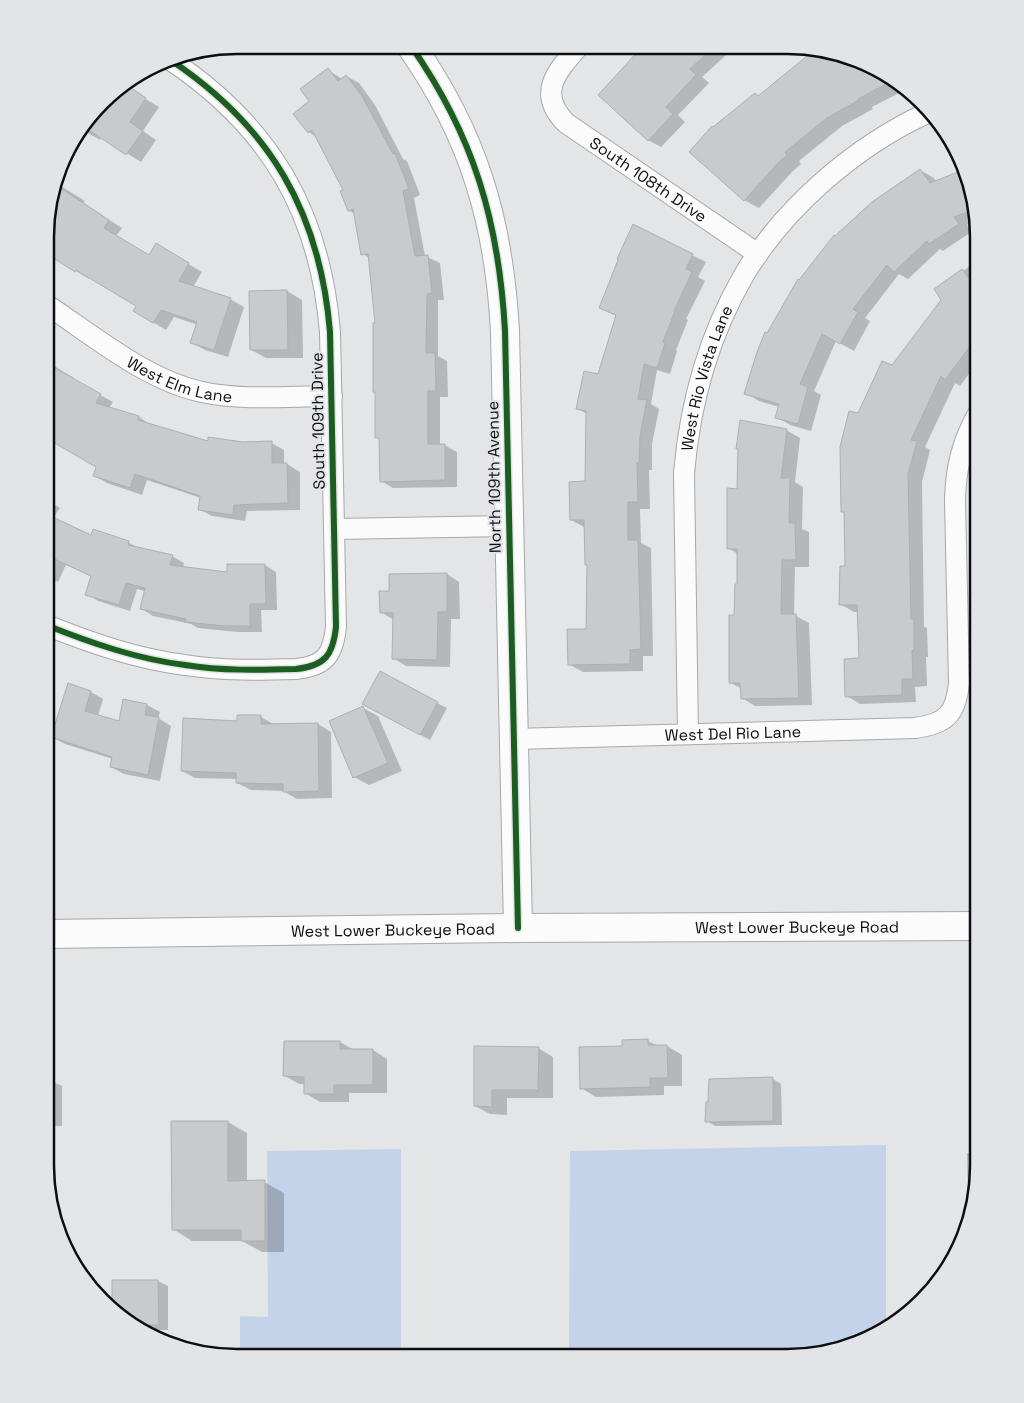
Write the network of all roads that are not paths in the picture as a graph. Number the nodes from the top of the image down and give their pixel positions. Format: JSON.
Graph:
{"nodes":[{"id":1,"x":416,"y":54,"type":"edge"},
{"id":2,"x":572,"y":54,"type":"edge"},
{"id":3,"x":176,"y":64,"type":"edge"},
{"id":4,"x":924,"y":115,"type":"edge"},
{"id":5,"x":758,"y":254,"type":"junction"},
{"id":6,"x":54,"y":310,"type":"edge"},
{"id":7,"x":332,"y":396,"type":"junction"},
{"id":8,"x":970,"y":429,"type":"edge"},
{"id":9,"x":509,"y":526,"type":"junction"},
{"id":10,"x":334,"y":528,"type":"junction"},
{"id":11,"x":54,"y":627,"type":"edge"},
{"id":12,"x":688,"y":734,"type":"junction"},
{"id":13,"x":514,"y":738,"type":"junction"},
{"id":14,"x":970,"y":926,"type":"edge"},
{"id":15,"x":518,"y":928,"type":"junction"},
{"id":16,"x":54,"y":934,"type":"edge"}],
"edges":[{"from":1,"to":9,"type":"main road","name":"North 109th Avenue"},
{"from":2,"to":5,"type":"street","name":"South 108th Drive"},
{"from":3,"to":7,"type":"street","name":"South 109th Drive"},
{"from":4,"to":5,"type":"street","name":"West Rio Vista Lane"},
{"from":5,"to":12,"type":"street","name":"West Rio Vista Lane"},
{"from":6,"to":7,"type":"street","name":"West Elm Lane"},
{"from":7,"to":10,"type":"street","name":"South 109th Drive"},
{"from":8,"to":12,"type":"street","name":"West Del Rio Lane"},
{"from":9,"to":10,"type":"street"},
{"from":9,"to":13,"type":"main road","name":"North 109th Avenue"},
{"from":10,"to":11,"type":"street","name":"South 109th Drive"},
{"from":12,"to":13,"type":"street","name":"West Del Rio Lane"},
{"from":13,"to":15,"type":"main road","name":"North 109th Avenue"},
{"from":14,"to":15,"type":"main road","name":"West Lower Buckeye Road"},
{"from":15,"to":16,"type":"main road","name":"West Lower Buckeye Road"}]}
